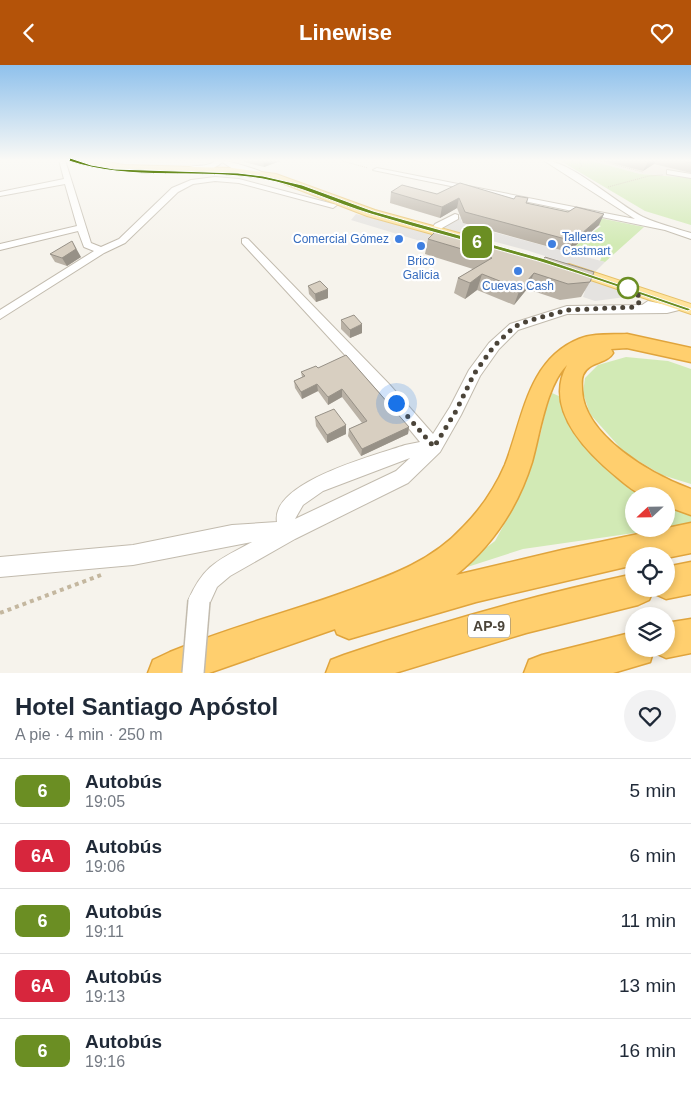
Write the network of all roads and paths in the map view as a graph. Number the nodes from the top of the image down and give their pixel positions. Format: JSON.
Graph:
{"nodes":[{"id":1,"x":29,"y":188,"type":"edge"},
{"id":2,"x":70,"y":188,"type":"edge"},
{"id":3,"x":176,"y":188,"type":"edge"},
{"id":4,"x":267,"y":188,"type":"edge"},
{"id":5,"x":307,"y":188,"type":"edge"},
{"id":6,"x":464,"y":188,"type":"edge"},
{"id":7,"x":592,"y":188,"type":"edge"},
{"id":8,"x":0,"y":194,"type":"edge"},
{"id":9,"x":331,"y":201,"type":"junction"},
{"id":10,"x":455,"y":217,"type":"dead end"},
{"id":11,"x":82,"y":227,"type":"junction"},
{"id":12,"x":664,"y":228,"type":"junction"},
{"id":13,"x":435,"y":231,"type":"junction"},
{"id":14,"x":691,"y":236,"type":"edge"},
{"id":15,"x":245,"y":241,"type":"dead end"},
{"id":16,"x":472,"y":241,"type":"edge"},
{"id":17,"x":0,"y":247,"type":"edge"},
{"id":18,"x":101,"y":251,"type":"junction"},
{"id":19,"x":558,"y":265,"type":"edge"},
{"id":20,"x":638,"y":300,"type":"junction"},
{"id":21,"x":684,"y":307,"type":"edge"},
{"id":22,"x":0,"y":315,"type":"edge"},
{"id":23,"x":691,"y":355,"type":"edge"},
{"id":24,"x":691,"y":361,"type":"edge"},
{"id":25,"x":434,"y":447,"type":"junction"},
{"id":26,"x":691,"y":503,"type":"edge"},
{"id":27,"x":288,"y":532,"type":"junction"},
{"id":28,"x":691,"y":537,"type":"edge"},
{"id":29,"x":134,"y":555,"type":"junction"},
{"id":30,"x":0,"y":567,"type":"edge"},
{"id":31,"x":691,"y":578,"type":"edge"},
{"id":32,"x":675,"y":581,"type":"edge"},
{"id":33,"x":625,"y":592,"type":"edge"},
{"id":34,"x":0,"y":613,"type":"edge"},
{"id":35,"x":691,"y":636,"type":"edge"},
{"id":36,"x":675,"y":639,"type":"edge"},
{"id":37,"x":625,"y":652,"type":"edge"},
{"id":38,"x":166,"y":673,"type":"edge"},
{"id":39,"x":193,"y":673,"type":"edge"},
{"id":40,"x":201,"y":673,"type":"edge"},
{"id":41,"x":344,"y":673,"type":"edge"},
{"id":42,"x":542,"y":673,"type":"edge"}],
"edges":[{"from":1,"to":8,"type":"street"},
{"from":2,"to":11,"type":"street"},
{"from":3,"to":18,"type":"street"},
{"from":4,"to":9,"type":"street"},
{"from":5,"to":9,"type":"main road"},
{"from":6,"to":12,"type":"street"},
{"from":7,"to":12,"type":"street"},
{"from":9,"to":13,"type":"main road"},
{"from":10,"to":13,"type":"street"},
{"from":11,"to":17,"type":"street"},
{"from":11,"to":18,"type":"street"},
{"from":12,"to":14,"type":"street"},
{"from":13,"to":16,"type":"main road"},
{"from":15,"to":25,"type":"street"},
{"from":18,"to":22,"type":"street"},
{"from":19,"to":20,"type":"main road"},
{"from":20,"to":21,"type":"main road"},
{"from":20,"to":21,"type":"street"},
{"from":20,"to":25,"type":"street"},
{"from":23,"to":38,"type":"highway"},
{"from":24,"to":26,"type":"highway"},
{"from":25,"to":27,"type":"street"},
{"from":25,"to":27,"type":"street"},
{"from":27,"to":29,"type":"street"},
{"from":27,"to":39,"type":"street","bridge":true},
{"from":28,"to":40,"type":"highway"},
{"from":29,"to":30,"type":"street"},
{"from":29,"to":34,"type":"path"},
{"from":31,"to":32,"type":"highway"},
{"from":33,"to":41,"type":"highway","number":"AP-9"},
{"from":35,"to":36,"type":"highway"},
{"from":37,"to":42,"type":"highway"}]}
